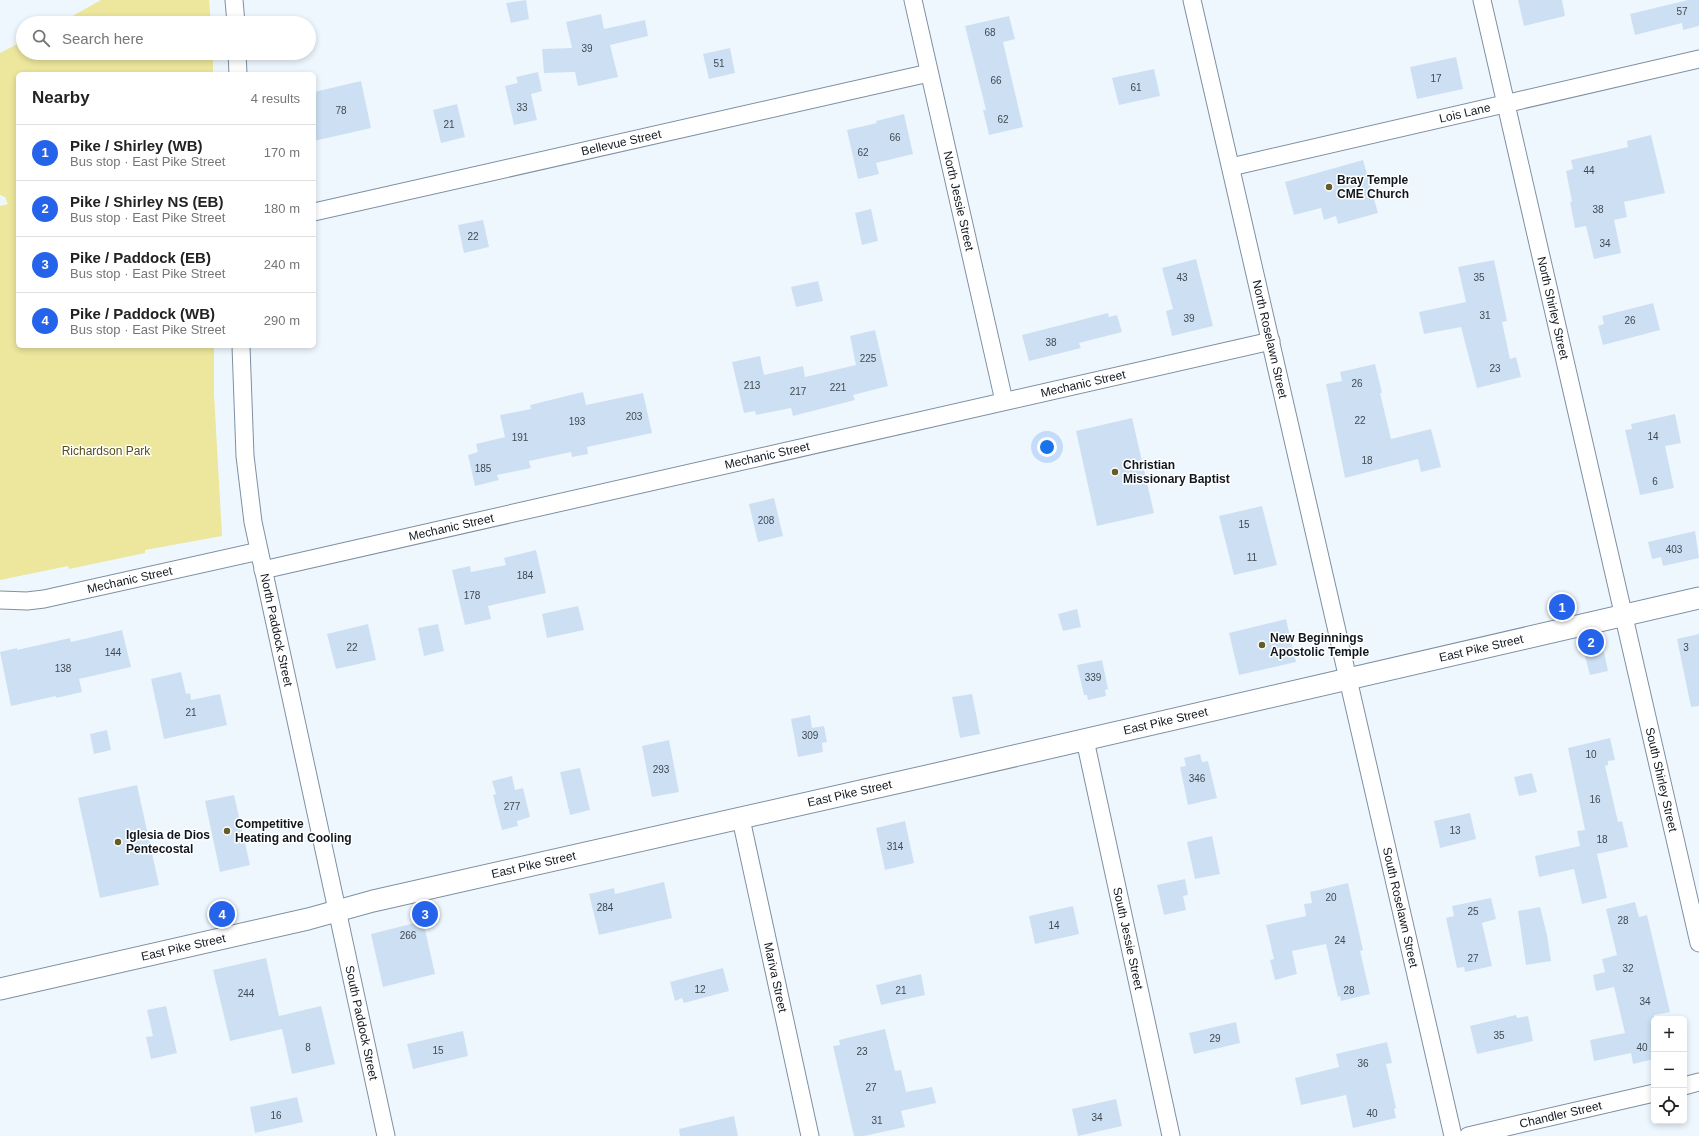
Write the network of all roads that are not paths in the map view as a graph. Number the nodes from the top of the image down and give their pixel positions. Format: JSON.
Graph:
{"nodes":[{"id":1,"x":234,"y":0,"type":"edge"},
{"id":2,"x":913,"y":0,"type":"edge"},
{"id":3,"x":1192,"y":0,"type":"edge"},
{"id":4,"x":1482,"y":0,"type":"edge"},
{"id":5,"x":235,"y":16,"type":"edge"},
{"id":6,"x":1699,"y":59,"type":"edge"},
{"id":7,"x":237,"y":60,"type":"edge"},
{"id":8,"x":238,"y":72,"type":"edge"},
{"id":9,"x":929,"y":73,"type":"junction"},
{"id":10,"x":1505,"y":104,"type":"junction"},
{"id":11,"x":1231,"y":167,"type":"junction"},
{"id":12,"x":316,"y":212,"type":"edge"},
{"id":13,"x":1271,"y":341,"type":"junction"},
{"id":14,"x":241,"y":348,"type":"edge"},
{"id":15,"x":1004,"y":402,"type":"junction"},
{"id":16,"x":259,"y":551,"type":"junction"},
{"id":17,"x":263,"y":570,"type":"junction"},
{"id":18,"x":1699,"y":598,"type":"edge"},
{"id":19,"x":0,"y":600,"type":"edge"},
{"id":20,"x":1624,"y":616,"type":"junction"},
{"id":21,"x":1349,"y":679,"type":"junction"},
{"id":22,"x":1085,"y":740,"type":"junction"},
{"id":23,"x":741,"y":818,"type":"junction"},
{"id":24,"x":337,"y":911,"type":"junction"},
{"id":25,"x":1699,"y":943,"type":"edge"},
{"id":26,"x":0,"y":989,"type":"edge"},
{"id":27,"x":1699,"y":1082,"type":"edge"},
{"id":28,"x":1687,"y":1085,"type":"edge"},
{"id":29,"x":1651,"y":1094,"type":"edge"},
{"id":30,"x":386,"y":1136,"type":"edge"},
{"id":31,"x":810,"y":1136,"type":"edge"},
{"id":32,"x":1171,"y":1136,"type":"edge"},
{"id":33,"x":1454,"y":1136,"type":"edge"},
{"id":34,"x":1468,"y":1136,"type":"edge"}],
"edges":[{"from":1,"to":5,"type":"street"},
{"from":2,"to":9,"type":"street","name":"North Jessie Street"},
{"from":3,"to":11,"type":"street","name":"North Roselawn Street"},
{"from":4,"to":10,"type":"street","name":"North Shirley Street"},
{"from":6,"to":10,"type":"street","name":"Lois Lane"},
{"from":7,"to":8,"type":"street"},
{"from":9,"to":12,"type":"street","name":"Bellevue Street"},
{"from":9,"to":15,"type":"street","name":"North Jessie Street"},
{"from":10,"to":11,"type":"street","name":"Lois Lane"},
{"from":10,"to":20,"type":"street","name":"North Shirley Street"},
{"from":11,"to":13,"type":"street","name":"North Roselawn Street"},
{"from":13,"to":15,"type":"street","name":"Mechanic Street"},
{"from":13,"to":21,"type":"street","name":"North Roselawn Street"},
{"from":14,"to":16,"type":"street","name":"North Paddock Street"},
{"from":15,"to":17,"type":"street","name":"Mechanic Street"},
{"from":16,"to":17,"type":"street","name":"North Paddock Street"},
{"from":16,"to":19,"type":"street","name":"Mechanic Street"},
{"from":17,"to":24,"type":"street","name":"North Paddock Street"},
{"from":18,"to":20,"type":"street","name":"East Pike Street"},
{"from":20,"to":21,"type":"street","name":"East Pike Street"},
{"from":20,"to":25,"type":"street","name":"South Shirley Street"},
{"from":21,"to":22,"type":"street","name":"East Pike Street"},
{"from":21,"to":33,"type":"street","name":"South Roselawn Street"},
{"from":22,"to":23,"type":"street","name":"East Pike Street"},
{"from":22,"to":32,"type":"street","name":"South Jessie Street"},
{"from":23,"to":24,"type":"street","name":"East Pike Street"},
{"from":23,"to":31,"type":"street","name":"Mariva Street"},
{"from":24,"to":26,"type":"street","name":"East Pike Street"},
{"from":24,"to":30,"type":"street","name":"South Paddock Street"},
{"from":27,"to":28,"type":"street"},
{"from":29,"to":34,"type":"street","name":"Chandler Street"}]}
